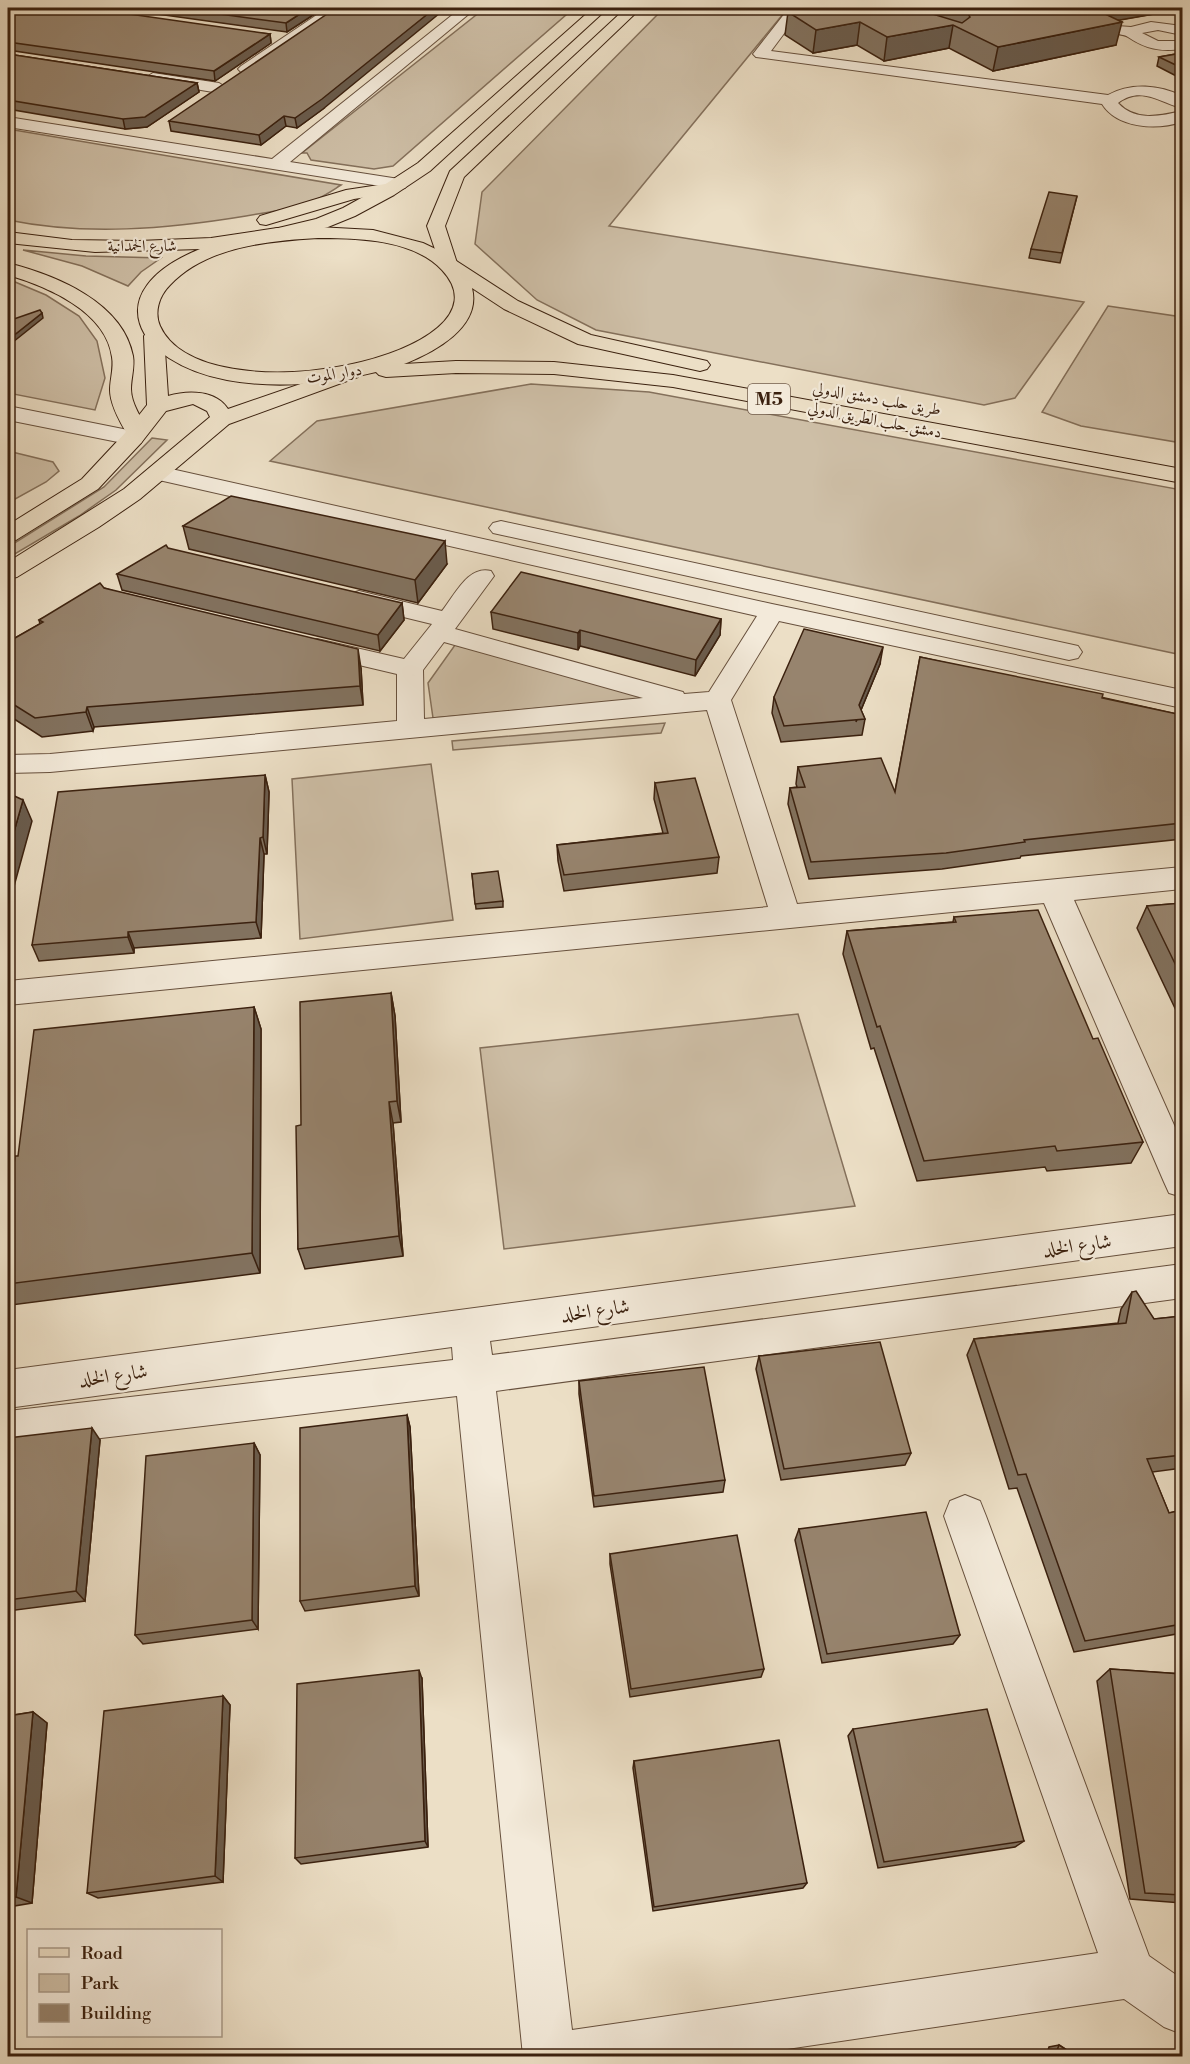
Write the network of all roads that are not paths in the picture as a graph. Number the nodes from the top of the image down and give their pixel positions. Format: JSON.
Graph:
{"nodes":[{"id":1,"x":336,"y":8,"type":"edge"},
{"id":2,"x":443,"y":8,"type":"edge"},
{"id":3,"x":601,"y":8,"type":"edge"},
{"id":4,"x":634,"y":8,"type":"edge"},
{"id":5,"x":796,"y":8,"type":"edge"},
{"id":6,"x":1167,"y":8,"type":"edge"},
{"id":7,"x":467,"y":9,"type":"edge"},
{"id":8,"x":1065,"y":26,"type":"edge"},
{"id":9,"x":1163,"y":26,"type":"junction"},
{"id":10,"x":1182,"y":31,"type":"edge"},
{"id":11,"x":1134,"y":32,"type":"junction"},
{"id":12,"x":268,"y":35,"type":"edge"},
{"id":13,"x":290,"y":39,"type":"junction"},
{"id":14,"x":1163,"y":45,"type":"junction"},
{"id":15,"x":1182,"y":45,"type":"edge"},
{"id":16,"x":553,"y":51,"type":"junction"},
{"id":17,"x":582,"y":55,"type":"junction"},
{"id":18,"x":950,"y":59,"type":"edge"},
{"id":19,"x":534,"y":68,"type":"junction"},
{"id":20,"x":565,"y":72,"type":"junction"},
{"id":21,"x":137,"y":75,"type":"edge"},
{"id":22,"x":944,"y":78,"type":"junction"},
{"id":23,"x":228,"y":82,"type":"junction"},
{"id":24,"x":1152,"y":93,"type":"junction"},
{"id":25,"x":201,"y":100,"type":"edge"},
{"id":26,"x":1110,"y":100,"type":"junction"},
{"id":27,"x":1182,"y":103,"type":"edge"},
{"id":28,"x":1182,"y":116,"type":"edge"},
{"id":29,"x":8,"y":122,"type":"edge"},
{"id":30,"x":157,"y":130,"type":"dead end"},
{"id":31,"x":139,"y":143,"type":"junction"},
{"id":32,"x":275,"y":165,"type":"junction"},
{"id":33,"x":396,"y":186,"type":"junction"},
{"id":34,"x":8,"y":228,"type":"edge"},
{"id":35,"x":277,"y":234,"type":"junction"},
{"id":36,"x":8,"y":238,"type":"edge"},
{"id":37,"x":8,"y":258,"type":"edge"},
{"id":38,"x":448,"y":263,"type":"junction"},
{"id":39,"x":8,"y":269,"type":"edge"},
{"id":40,"x":107,"y":298,"type":"dead end"},
{"id":41,"x":129,"y":316,"type":"dead end"},
{"id":42,"x":154,"y":336,"type":"junction"},
{"id":43,"x":720,"y":369,"type":"dead end"},
{"id":44,"x":351,"y":373,"type":"junction"},
{"id":45,"x":158,"y":406,"type":"junction"},
{"id":46,"x":8,"y":414,"type":"edge"},
{"id":47,"x":220,"y":419,"type":"junction"},
{"id":48,"x":8,"y":433,"type":"edge"},
{"id":49,"x":135,"y":435,"type":"junction"},
{"id":50,"x":116,"y":456,"type":"junction"},
{"id":51,"x":166,"y":466,"type":"junction"},
{"id":52,"x":1182,"y":476,"type":"edge"},
{"id":53,"x":8,"y":535,"type":"edge"},
{"id":54,"x":8,"y":572,"type":"edge"},
{"id":55,"x":482,"y":576,"type":"dead end"},
{"id":56,"x":333,"y":592,"type":"edge"},
{"id":57,"x":772,"y":612,"type":"junction"},
{"id":58,"x":443,"y":626,"type":"junction"},
{"id":59,"x":294,"y":642,"type":"edge"},
{"id":60,"x":410,"y":669,"type":"junction"},
{"id":61,"x":1182,"y":676,"type":"edge"},
{"id":62,"x":1182,"y":699,"type":"edge"},
{"id":63,"x":705,"y":702,"type":"junction"},
{"id":64,"x":411,"y":729,"type":"junction"},
{"id":65,"x":8,"y":764,"type":"edge"},
{"id":66,"x":1182,"y":878,"type":"edge"},
{"id":67,"x":1054,"y":890,"type":"junction"},
{"id":68,"x":786,"y":917,"type":"junction"},
{"id":69,"x":8,"y":993,"type":"edge"},
{"id":70,"x":1182,"y":1182,"type":"edge"},
{"id":71,"x":1182,"y":1230,"type":"edge"},
{"id":72,"x":1182,"y":1281,"type":"edge"},
{"id":73,"x":469,"y":1327,"type":"junction"},
{"id":74,"x":474,"y":1376,"type":"junction"},
{"id":75,"x":8,"y":1389,"type":"edge"},
{"id":76,"x":8,"y":1430,"type":"edge"},
{"id":77,"x":965,"y":1516,"type":"dead end"},
{"id":78,"x":1130,"y":1973,"type":"junction"},
{"id":79,"x":1182,"y":2009,"type":"edge"},
{"id":80,"x":549,"y":2056,"type":"edge"},
{"id":81,"x":570,"y":2056,"type":"edge"}],
"edges":[{"from":1,"to":13,"type":"street"},
{"from":2,"to":7,"type":"street"},
{"from":3,"to":16,"type":"main road"},
{"from":4,"to":17,"type":"main road"},
{"from":5,"to":22,"type":"street"},
{"from":6,"to":9,"type":"street"},
{"from":7,"to":32,"type":"street"},
{"from":8,"to":11,"type":"street"},
{"from":9,"to":10,"type":"street"},
{"from":9,"to":11,"type":"street"},
{"from":11,"to":14,"type":"street"},
{"from":12,"to":13,"type":"street"},
{"from":13,"to":23,"type":"street"},
{"from":14,"to":15,"type":"street"},
{"from":14,"to":24,"type":"street"},
{"from":16,"to":17,"type":"main road"},
{"from":16,"to":19,"type":"main road"},
{"from":17,"to":20,"type":"main road"},
{"from":18,"to":22,"type":"street"},
{"from":19,"to":20,"type":"main road"},
{"from":19,"to":33,"type":"main road"},
{"from":20,"to":38,"type":"main road"},
{"from":21,"to":23,"type":"street"},
{"from":22,"to":26,"type":"street"},
{"from":23,"to":25,"type":"street"},
{"from":24,"to":26,"type":"street"},
{"from":24,"to":27,"type":"street"},
{"from":26,"to":28,"type":"street"},
{"from":29,"to":31,"type":"street"},
{"from":30,"to":31,"type":"street"},
{"from":31,"to":32,"type":"street"},
{"from":32,"to":33,"type":"street"},
{"from":33,"to":34,"type":"main road"},
{"from":33,"to":35,"type":"main road"},
{"from":35,"to":36,"type":"main road","name":"شارع الحمدانية"},
{"from":35,"to":38,"type":"main road","name":"دوار الموت"},
{"from":35,"to":42,"type":"main road","name":"دوار الموت"},
{"from":37,"to":40,"type":"main road"},
{"from":38,"to":43,"type":"main road"},
{"from":38,"to":44,"type":"main road","name":"دوار الموت"},
{"from":39,"to":49,"type":"main road"},
{"from":41,"to":42,"type":"main road"},
{"from":42,"to":44,"type":"main road","name":"دوار الموت"},
{"from":42,"to":45,"type":"main road"},
{"from":44,"to":47,"type":"main road"},
{"from":44,"to":52,"type":"main road","name":"دمشق حلب الطريق الدولي","number":"M5"},
{"from":45,"to":47,"type":"main road"},
{"from":45,"to":49,"type":"main road"},
{"from":46,"to":49,"type":"street"},
{"from":47,"to":51,"type":"main road"},
{"from":48,"to":50,"type":"street"},
{"from":49,"to":50,"type":"main road"},
{"from":50,"to":53,"type":"main road"},
{"from":51,"to":54,"type":"main road"},
{"from":51,"to":57,"type":"street"},
{"from":51,"to":61,"type":"street"},
{"from":55,"to":58,"type":"street"},
{"from":56,"to":58,"type":"street"},
{"from":57,"to":62,"type":"street"},
{"from":57,"to":63,"type":"street"},
{"from":58,"to":60,"type":"street"},
{"from":58,"to":63,"type":"street"},
{"from":59,"to":60,"type":"street"},
{"from":60,"to":64,"type":"street"},
{"from":63,"to":64,"type":"street"},
{"from":63,"to":68,"type":"street"},
{"from":64,"to":65,"type":"street"},
{"from":66,"to":67,"type":"street"},
{"from":67,"to":68,"type":"street"},
{"from":67,"to":70,"type":"street"},
{"from":68,"to":69,"type":"street"},
{"from":71,"to":73,"type":"street","name":"شارع الخلد"},
{"from":72,"to":74,"type":"street"},
{"from":73,"to":74,"type":"street"},
{"from":73,"to":75,"type":"street","name":"شارع الخلد"},
{"from":74,"to":76,"type":"street"},
{"from":74,"to":80,"type":"street"},
{"from":77,"to":78,"type":"street"},
{"from":78,"to":79,"type":"street"},
{"from":78,"to":81,"type":"street"}]}
